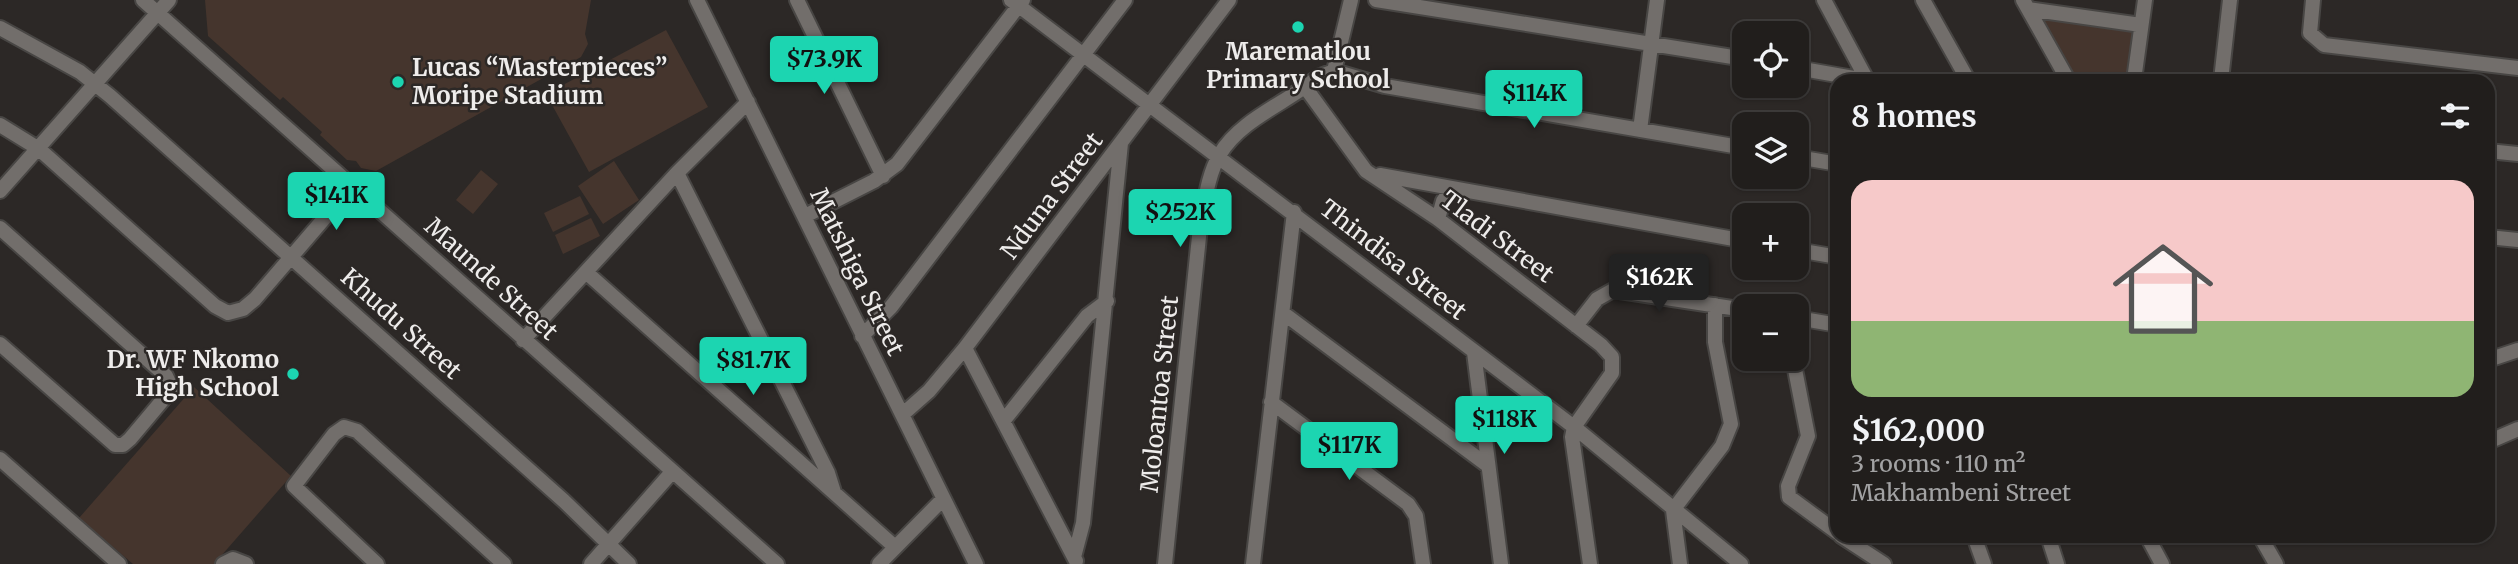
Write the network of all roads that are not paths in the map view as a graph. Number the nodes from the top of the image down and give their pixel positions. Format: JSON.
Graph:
{"nodes":[{"id":1,"x":143,"y":0,"type":"edge"},
{"id":2,"x":169,"y":0,"type":"edge"},
{"id":3,"x":697,"y":0,"type":"edge"},
{"id":4,"x":797,"y":0,"type":"edge"},
{"id":5,"x":1125,"y":0,"type":"edge"},
{"id":6,"x":1229,"y":0,"type":"edge"},
{"id":7,"x":1351,"y":0,"type":"edge"},
{"id":8,"x":1376,"y":0,"type":"edge"},
{"id":9,"x":1657,"y":0,"type":"edge"},
{"id":10,"x":1824,"y":0,"type":"edge"},
{"id":11,"x":1923,"y":0,"type":"edge"},
{"id":12,"x":2145,"y":0,"type":"edge"},
{"id":13,"x":2230,"y":0,"type":"edge"},
{"id":14,"x":2314,"y":0,"type":"edge"},
{"id":15,"x":1017,"y":2,"type":"edge"},
{"id":16,"x":2026,"y":5,"type":"edge"},
{"id":17,"x":158,"y":13,"type":"junction"},
{"id":18,"x":2141,"y":25,"type":"junction"},
{"id":19,"x":0,"y":28,"type":"edge"},
{"id":20,"x":1652,"y":42,"type":"junction"},
{"id":21,"x":1085,"y":54,"type":"junction"},
{"id":22,"x":1732,"y":57,"type":"edge"},
{"id":23,"x":2518,"y":68,"type":"edge"},
{"id":24,"x":1809,"y":70,"type":"edge"},
{"id":25,"x":1334,"y":71,"type":"junction"},
{"id":26,"x":1832,"y":74,"type":"edge"},
{"id":27,"x":1863,"y":74,"type":"edge"},
{"id":28,"x":1965,"y":74,"type":"edge"},
{"id":29,"x":2065,"y":74,"type":"edge"},
{"id":30,"x":2135,"y":74,"type":"edge"},
{"id":31,"x":2222,"y":74,"type":"edge"},
{"id":32,"x":95,"y":84,"type":"junction"},
{"id":33,"x":1306,"y":88,"type":"junction"},
{"id":34,"x":748,"y":102,"type":"junction"},
{"id":35,"x":1149,"y":104,"type":"junction"},
{"id":36,"x":0,"y":125,"type":"edge"},
{"id":37,"x":1640,"y":130,"type":"junction"},
{"id":38,"x":1121,"y":143,"type":"junction"},
{"id":39,"x":1732,"y":146,"type":"edge"},
{"id":40,"x":39,"y":149,"type":"junction"},
{"id":41,"x":2495,"y":152,"type":"edge"},
{"id":42,"x":2518,"y":154,"type":"edge"},
{"id":43,"x":1219,"y":156,"type":"junction"},
{"id":44,"x":1809,"y":159,"type":"edge"},
{"id":45,"x":1830,"y":163,"type":"edge"},
{"id":46,"x":677,"y":173,"type":"junction"},
{"id":47,"x":1371,"y":174,"type":"junction"},
{"id":48,"x":883,"y":176,"type":"junction"},
{"id":49,"x":353,"y":185,"type":"junction"},
{"id":50,"x":1451,"y":190,"type":"junction"},
{"id":51,"x":0,"y":191,"type":"edge"},
{"id":52,"x":1294,"y":212,"type":"junction"},
{"id":53,"x":805,"y":216,"type":"junction"},
{"id":54,"x":1438,"y":219,"type":"junction"},
{"id":55,"x":0,"y":228,"type":"edge"},
{"id":56,"x":2495,"y":238,"type":"edge"},
{"id":57,"x":1732,"y":239,"type":"edge"},
{"id":58,"x":2518,"y":240,"type":"edge"},
{"id":59,"x":1809,"y":252,"type":"edge"},
{"id":60,"x":292,"y":256,"type":"junction"},
{"id":61,"x":1830,"y":256,"type":"edge"},
{"id":62,"x":587,"y":273,"type":"junction"},
{"id":63,"x":1107,"y":301,"type":"junction"},
{"id":64,"x":1715,"y":305,"type":"junction"},
{"id":65,"x":1732,"y":308,"type":"edge"},
{"id":66,"x":1283,"y":313,"type":"junction"},
{"id":67,"x":1809,"y":320,"type":"edge"},
{"id":68,"x":1830,"y":324,"type":"edge"},
{"id":69,"x":1576,"y":326,"type":"junction"},
{"id":70,"x":862,"y":336,"type":"junction"},
{"id":71,"x":523,"y":340,"type":"junction"},
{"id":72,"x":0,"y":344,"type":"edge"},
{"id":73,"x":965,"y":348,"type":"junction"},
{"id":74,"x":2518,"y":349,"type":"edge"},
{"id":75,"x":1474,"y":352,"type":"junction"},
{"id":76,"x":2495,"y":357,"type":"edge"},
{"id":77,"x":1795,"y":371,"type":"edge"},
{"id":78,"x":1271,"y":402,"type":"junction"},
{"id":79,"x":903,"y":414,"type":"junction"},
{"id":80,"x":1005,"y":419,"type":"junction"},
{"id":81,"x":1574,"y":427,"type":"junction"},
{"id":82,"x":2518,"y":429,"type":"edge"},
{"id":83,"x":2495,"y":439,"type":"edge"},
{"id":84,"x":0,"y":459,"type":"edge"},
{"id":85,"x":1487,"y":465,"type":"junction"},
{"id":86,"x":672,"y":472,"type":"junction"},
{"id":87,"x":835,"y":493,"type":"junction"},
{"id":88,"x":943,"y":499,"type":"junction"},
{"id":89,"x":1672,"y":510,"type":"junction"},
{"id":90,"x":1830,"y":527,"type":"edge"},
{"id":91,"x":1852,"y":543,"type":"edge"},
{"id":92,"x":1976,"y":543,"type":"edge"},
{"id":93,"x":2050,"y":543,"type":"edge"},
{"id":94,"x":2151,"y":543,"type":"edge"},
{"id":95,"x":2264,"y":543,"type":"edge"},
{"id":96,"x":609,"y":544,"type":"junction"},
{"id":97,"x":895,"y":547,"type":"junction"},
{"id":98,"x":1075,"y":561,"type":"edge"},
{"id":99,"x":119,"y":564,"type":"edge"},
{"id":100,"x":223,"y":564,"type":"edge"},
{"id":101,"x":246,"y":564,"type":"edge"},
{"id":102,"x":377,"y":564,"type":"edge"},
{"id":103,"x":504,"y":564,"type":"edge"},
{"id":104,"x":591,"y":564,"type":"edge"},
{"id":105,"x":629,"y":564,"type":"edge"},
{"id":106,"x":777,"y":564,"type":"edge"},
{"id":107,"x":879,"y":564,"type":"edge"},
{"id":108,"x":976,"y":564,"type":"edge"},
{"id":109,"x":1165,"y":564,"type":"edge"},
{"id":110,"x":1253,"y":564,"type":"edge"},
{"id":111,"x":1423,"y":564,"type":"edge"},
{"id":112,"x":1501,"y":564,"type":"edge"},
{"id":113,"x":1590,"y":564,"type":"edge"},
{"id":114,"x":1680,"y":564,"type":"edge"},
{"id":115,"x":1741,"y":564,"type":"edge"},
{"id":116,"x":1884,"y":564,"type":"edge"},
{"id":117,"x":1983,"y":564,"type":"edge"},
{"id":118,"x":2057,"y":564,"type":"edge"},
{"id":119,"x":2162,"y":564,"type":"edge"},
{"id":120,"x":2276,"y":564,"type":"edge"}],
"edges":[{"from":1,"to":17,"type":"street","name":"Maunde Street"},
{"from":2,"to":17,"type":"street"},
{"from":3,"to":34,"type":"street","name":"Matshiga Street"},
{"from":4,"to":48,"type":"street"},
{"from":5,"to":21,"type":"street"},
{"from":6,"to":35,"type":"street","name":"Nduna Street"},
{"from":7,"to":25,"type":"street"},
{"from":8,"to":20,"type":"street"},
{"from":9,"to":20,"type":"street"},
{"from":10,"to":27,"type":"street"},
{"from":11,"to":28,"type":"street"},
{"from":12,"to":18,"type":"street"},
{"from":13,"to":31,"type":"street"},
{"from":14,"to":23,"type":"street"},
{"from":15,"to":21,"type":"street","name":"Thindisa Street"},
{"from":15,"to":48,"type":"street"},
{"from":16,"to":18,"type":"street"},
{"from":16,"to":29,"type":"street"},
{"from":17,"to":32,"type":"street"},
{"from":17,"to":49,"type":"street","name":"Maunde Street"},
{"from":18,"to":30,"type":"street"},
{"from":19,"to":32,"type":"street","name":"Khudu Street"},
{"from":20,"to":22,"type":"street"},
{"from":20,"to":37,"type":"street"},
{"from":21,"to":35,"type":"street","name":"Thindisa Street"},
{"from":21,"to":70,"type":"street"},
{"from":24,"to":26,"type":"street"},
{"from":25,"to":33,"type":"street","name":"Moloantoa Street"},
{"from":25,"to":37,"type":"street"},
{"from":32,"to":40,"type":"street"},
{"from":32,"to":60,"type":"street","name":"Khudu Street"},
{"from":33,"to":43,"type":"street","name":"Moloantoa Street"},
{"from":33,"to":47,"type":"street","name":"Tladi Street"},
{"from":34,"to":46,"type":"street"},
{"from":34,"to":53,"type":"street","name":"Matshiga Street"},
{"from":35,"to":38,"type":"street","name":"Nduna Street"},
{"from":35,"to":43,"type":"street","name":"Thindisa Street"},
{"from":36,"to":40,"type":"street"},
{"from":37,"to":39,"type":"street"},
{"from":38,"to":63,"type":"street"},
{"from":38,"to":73,"type":"street","name":"Nduna Street"},
{"from":40,"to":51,"type":"street"},
{"from":40,"to":60,"type":"street"},
{"from":41,"to":42,"type":"street"},
{"from":43,"to":52,"type":"street","name":"Thindisa Street"},
{"from":43,"to":109,"type":"street","name":"Moloantoa Street"},
{"from":44,"to":45,"type":"street"},
{"from":46,"to":62,"type":"street"},
{"from":46,"to":87,"type":"street"},
{"from":47,"to":50,"type":"street"},
{"from":47,"to":54,"type":"street","name":"Tladi Street"},
{"from":48,"to":53,"type":"street"},
{"from":49,"to":60,"type":"street"},
{"from":49,"to":71,"type":"street","name":"Maunde Street"},
{"from":50,"to":54,"type":"street"},
{"from":50,"to":57,"type":"street"},
{"from":52,"to":66,"type":"street"},
{"from":52,"to":75,"type":"street","name":"Thindisa Street"},
{"from":53,"to":70,"type":"street","name":"Matshiga Street"},
{"from":54,"to":69,"type":"street","name":"Tladi Street"},
{"from":55,"to":72,"type":"street"},
{"from":56,"to":58,"type":"street"},
{"from":59,"to":61,"type":"street"},
{"from":60,"to":96,"type":"street","name":"Khudu Street"},
{"from":62,"to":71,"type":"street"},
{"from":62,"to":87,"type":"street"},
{"from":63,"to":80,"type":"street"},
{"from":63,"to":98,"type":"street"},
{"from":64,"to":65,"type":"street"},
{"from":64,"to":69,"type":"street"},
{"from":64,"to":89,"type":"street"},
{"from":66,"to":78,"type":"street"},
{"from":66,"to":85,"type":"street"},
{"from":67,"to":68,"type":"street"},
{"from":69,"to":81,"type":"street","name":"Tladi Street"},
{"from":70,"to":79,"type":"street","name":"Matshiga Street"},
{"from":71,"to":86,"type":"street","name":"Maunde Street"},
{"from":73,"to":79,"type":"street","name":"Nduna Street"},
{"from":73,"to":80,"type":"street"},
{"from":74,"to":76,"type":"street"},
{"from":75,"to":81,"type":"street","name":"Thindisa Street"},
{"from":75,"to":85,"type":"street"},
{"from":77,"to":90,"type":"street"},
{"from":78,"to":110,"type":"street"},
{"from":78,"to":111,"type":"street"},
{"from":79,"to":88,"type":"street","name":"Matshiga Street"},
{"from":80,"to":98,"type":"street"},
{"from":81,"to":89,"type":"street","name":"Thindisa Street"},
{"from":81,"to":113,"type":"street"},
{"from":82,"to":83,"type":"street"},
{"from":84,"to":99,"type":"street"},
{"from":85,"to":112,"type":"street"},
{"from":86,"to":96,"type":"street"},
{"from":86,"to":106,"type":"street","name":"Maunde Street"},
{"from":87,"to":97,"type":"street"},
{"from":88,"to":97,"type":"street"},
{"from":88,"to":108,"type":"street","name":"Matshiga Street"},
{"from":89,"to":114,"type":"street"},
{"from":89,"to":115,"type":"street","name":"Thindisa Street"},
{"from":91,"to":116,"type":"street"},
{"from":92,"to":117,"type":"street"},
{"from":93,"to":118,"type":"street"},
{"from":94,"to":119,"type":"street"},
{"from":95,"to":120,"type":"street"},
{"from":96,"to":104,"type":"street"},
{"from":96,"to":105,"type":"street","name":"Khudu Street"},
{"from":97,"to":107,"type":"street"},
{"from":100,"to":101,"type":"street"},
{"from":102,"to":103,"type":"street"}]}
